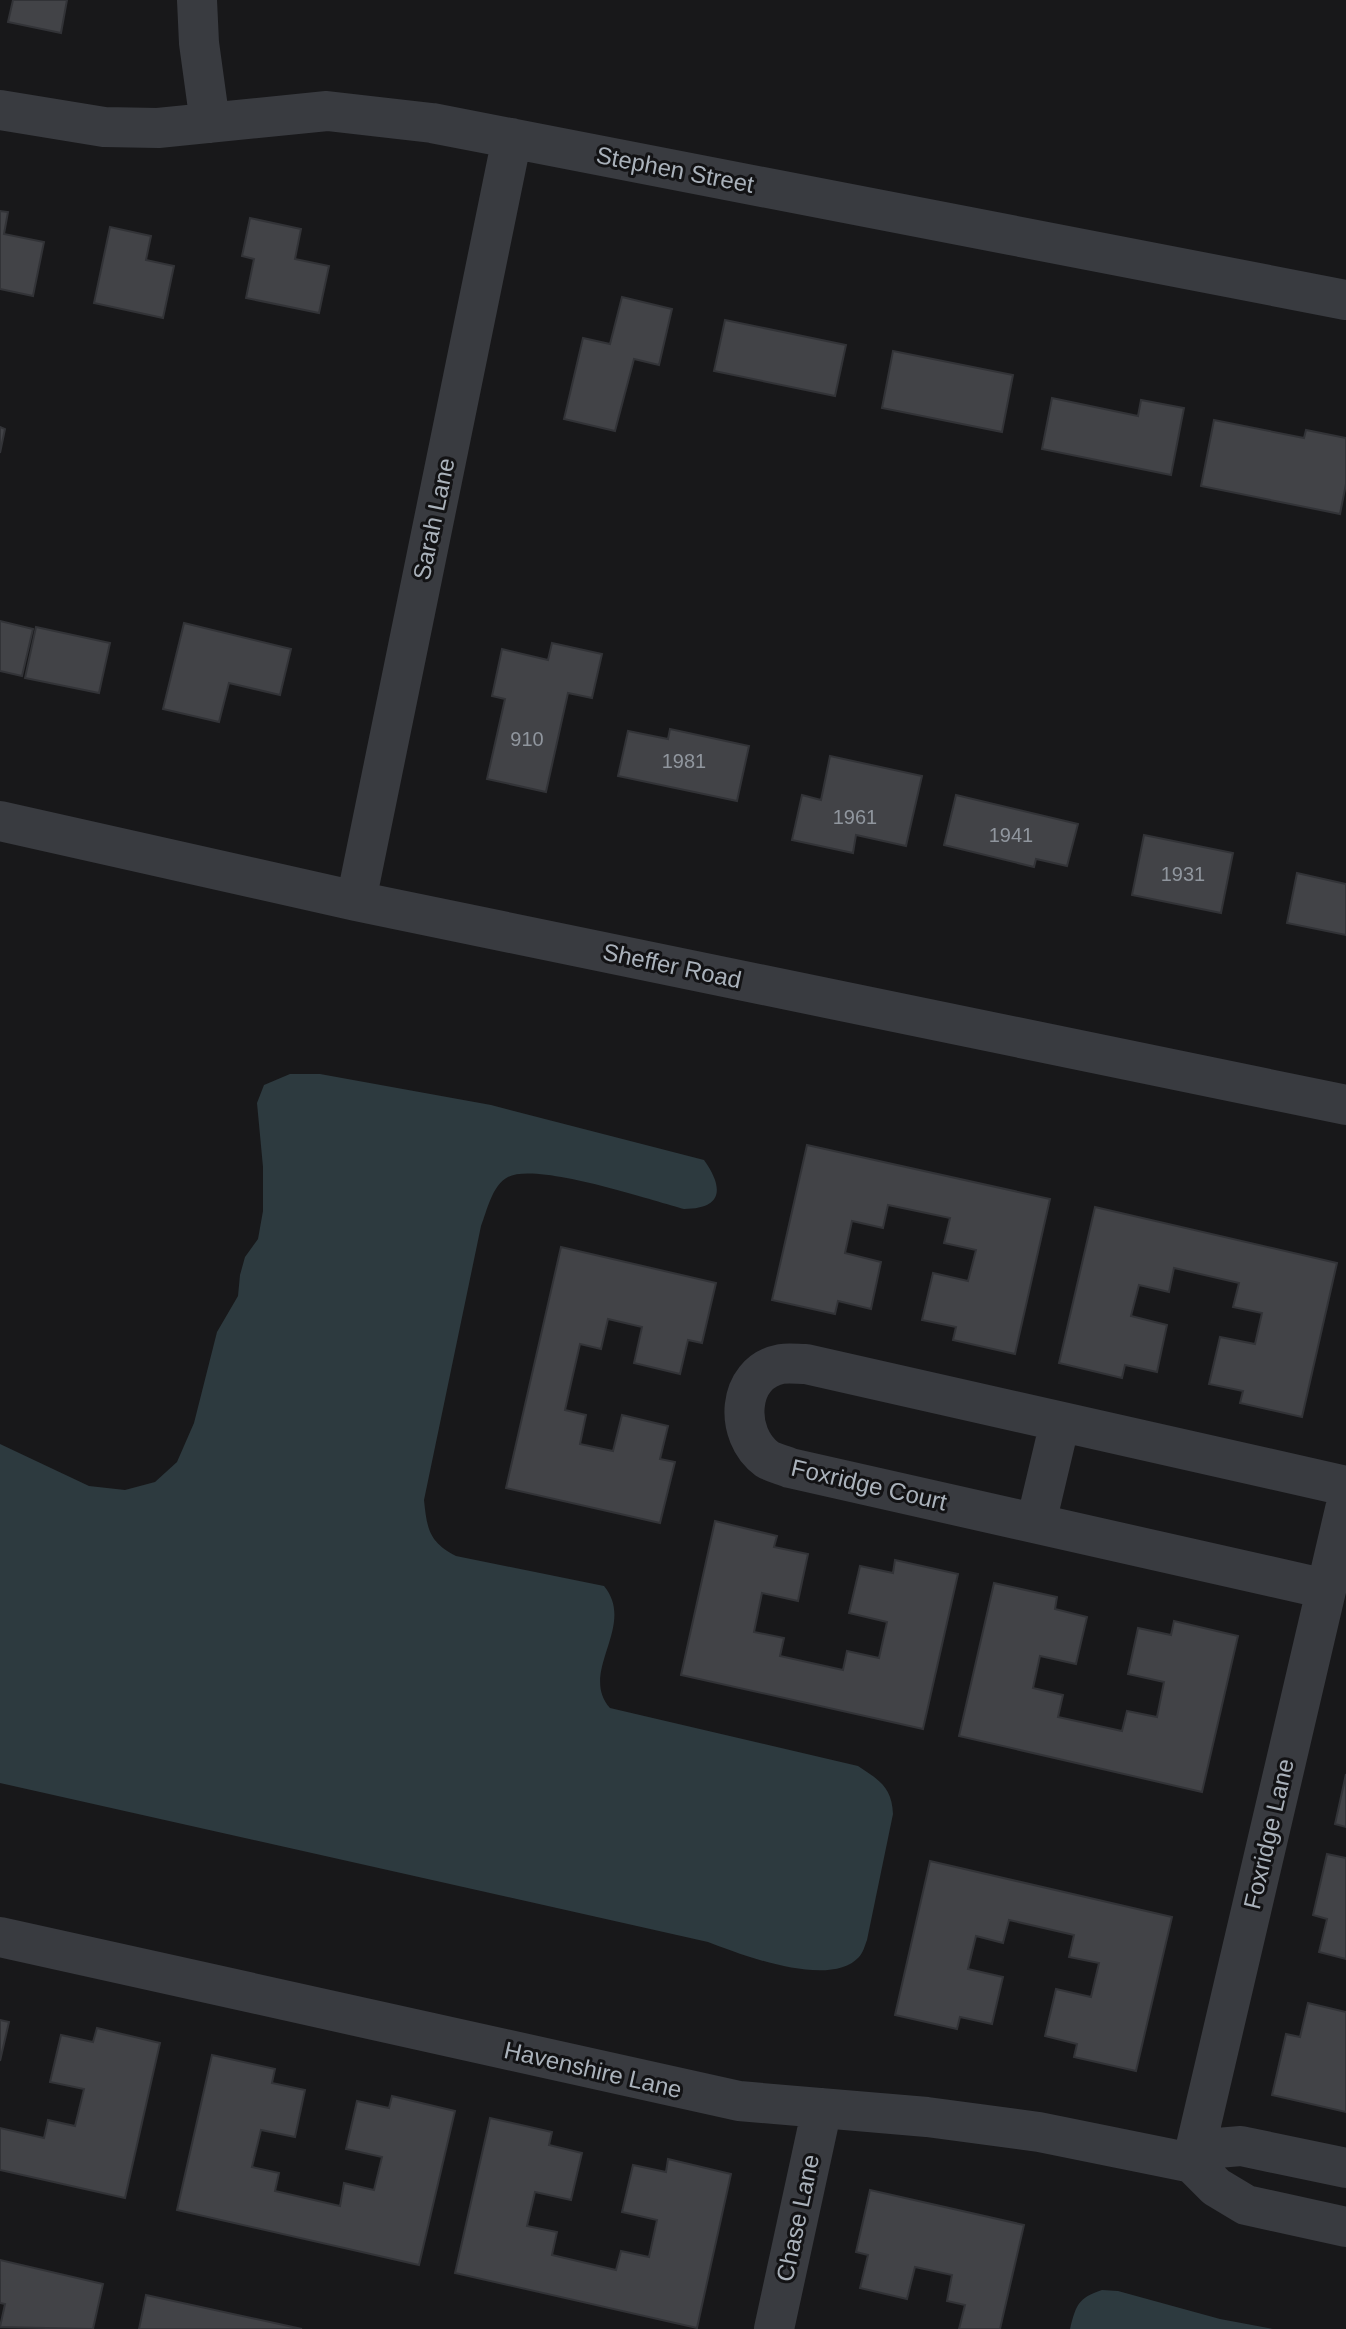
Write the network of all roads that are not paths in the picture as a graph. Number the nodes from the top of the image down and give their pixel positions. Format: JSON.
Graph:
{"nodes":[{"id":1,"x":197,"y":0,"type":"edge"},
{"id":2,"x":0,"y":110,"type":"edge"},
{"id":3,"x":210,"y":123,"type":"junction"},
{"id":4,"x":512,"y":138,"type":"junction"},
{"id":5,"x":1346,"y":300,"type":"edge"},
{"id":6,"x":0,"y":821,"type":"edge"},
{"id":7,"x":356,"y":901,"type":"junction"},
{"id":8,"x":1346,"y":1105,"type":"edge"},
{"id":9,"x":1060,"y":1422,"type":"junction"},
{"id":10,"x":1346,"y":1486,"type":"edge"},
{"id":11,"x":1346,"y":1505,"type":"edge"},
{"id":12,"x":1036,"y":1523,"type":"junction"},
{"id":13,"x":1326,"y":1589,"type":"junction"},
{"id":14,"x":0,"y":1937,"type":"edge"},
{"id":15,"x":822,"y":2108,"type":"junction"},
{"id":16,"x":1192,"y":2163,"type":"junction"},
{"id":17,"x":1346,"y":2168,"type":"edge"},
{"id":18,"x":1346,"y":2227,"type":"edge"},
{"id":19,"x":774,"y":2329,"type":"edge"}],
"edges":[{"from":1,"to":3,"type":"street"},
{"from":2,"to":3,"type":"street","name":"Stephen Street"},
{"from":3,"to":4,"type":"street","name":"Stephen Street"},
{"from":4,"to":5,"type":"street","name":"Stephen Street"},
{"from":4,"to":7,"type":"street","name":"Sarah Lane"},
{"from":6,"to":7,"type":"street","name":"Sheffer Road"},
{"from":7,"to":8,"type":"street","name":"Sheffer Road"},
{"from":9,"to":10,"type":"street","name":"Foxridge Court"},
{"from":9,"to":12,"type":"street"},
{"from":9,"to":12,"type":"street","name":"Foxridge Court"},
{"from":11,"to":13,"type":"street","name":"Foxridge Lane"},
{"from":12,"to":13,"type":"street","name":"Foxridge Court"},
{"from":13,"to":16,"type":"street","name":"Foxridge Lane"},
{"from":14,"to":15,"type":"street","name":"Havenshire Lane"},
{"from":15,"to":16,"type":"street","name":"Havenshire Lane"},
{"from":15,"to":19,"type":"street","name":"Chase Lane"},
{"from":16,"to":17,"type":"street"},
{"from":16,"to":18,"type":"street"}]}
